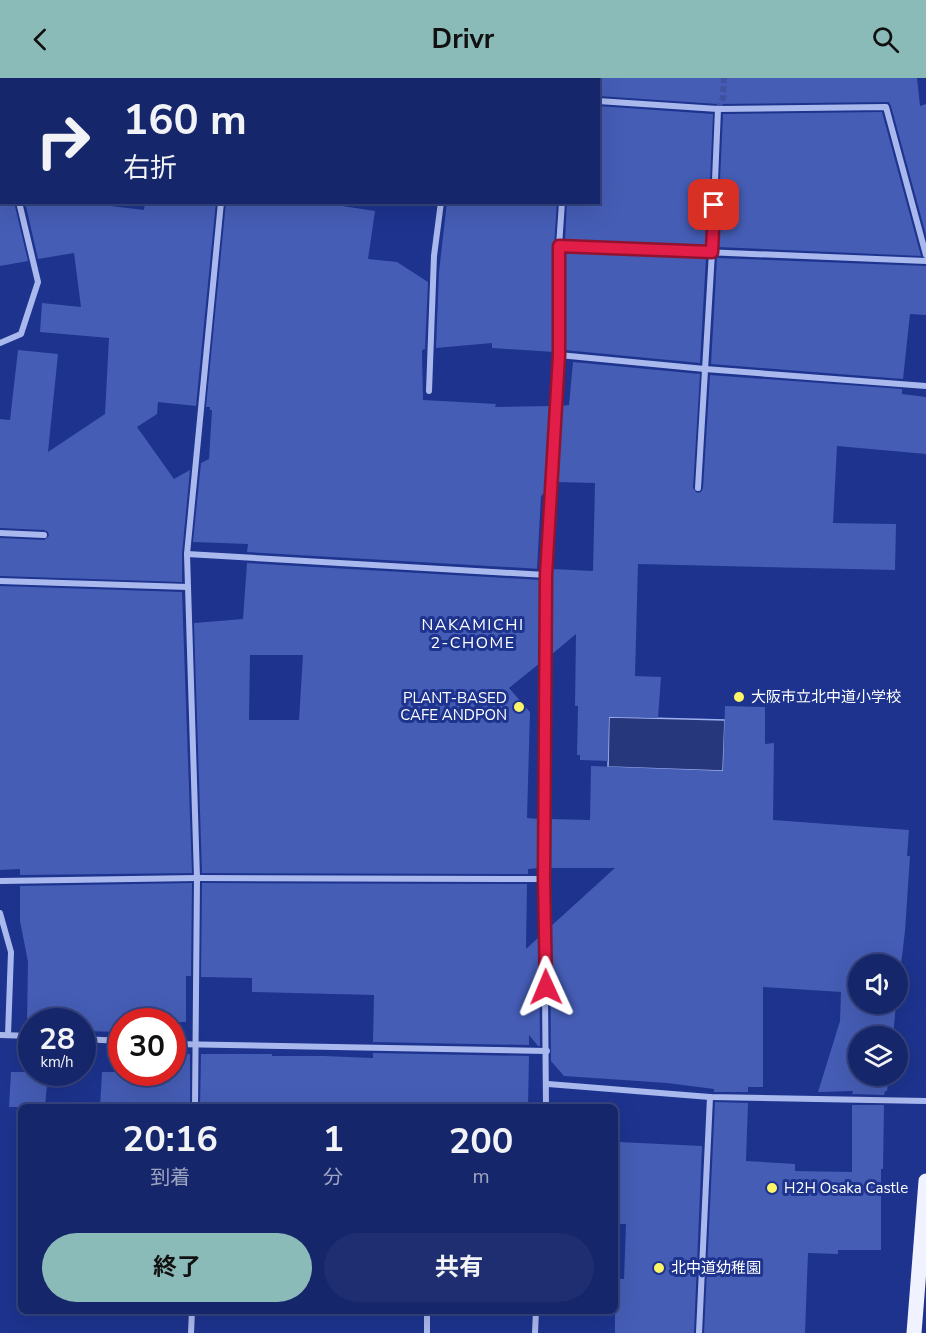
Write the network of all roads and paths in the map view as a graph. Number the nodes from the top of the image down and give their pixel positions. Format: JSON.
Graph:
{"nodes":[{"id":1,"x":600,"y":101,"type":"edge"},
{"id":2,"x":718,"y":109,"type":"junction"},
{"id":3,"x":19,"y":204,"type":"edge"},
{"id":4,"x":221,"y":204,"type":"edge"},
{"id":5,"x":441,"y":204,"type":"edge"},
{"id":6,"x":562,"y":204,"type":"edge"},
{"id":7,"x":559,"y":246,"type":"junction"},
{"id":8,"x":712,"y":252,"type":"junction"},
{"id":9,"x":926,"y":255,"type":"edge"},
{"id":10,"x":926,"y":261,"type":"edge"},
{"id":11,"x":0,"y":343,"type":"edge"},
{"id":12,"x":559,"y":355,"type":"junction"},
{"id":13,"x":705,"y":369,"type":"junction"},
{"id":14,"x":926,"y":386,"type":"edge"},
{"id":15,"x":429,"y":391,"type":"dead end"},
{"id":16,"x":698,"y":488,"type":"dead end"},
{"id":17,"x":0,"y":533,"type":"edge"},
{"id":18,"x":44,"y":535,"type":"dead end"},
{"id":19,"x":188,"y":554,"type":"junction"},
{"id":20,"x":546,"y":575,"type":"junction"},
{"id":21,"x":0,"y":582,"type":"edge"},
{"id":22,"x":188,"y":587,"type":"junction"},
{"id":23,"x":197,"y":878,"type":"junction"},
{"id":24,"x":544,"y":879,"type":"junction"},
{"id":25,"x":0,"y":881,"type":"edge"},
{"id":26,"x":0,"y":914,"type":"edge"},
{"id":27,"x":0,"y":1035,"type":"edge"},
{"id":28,"x":8,"y":1035,"type":"junction"},
{"id":29,"x":18,"y":1035,"type":"edge"},
{"id":30,"x":186,"y":1045,"type":"edge"},
{"id":31,"x":196,"y":1045,"type":"junction"},
{"id":32,"x":547,"y":1052,"type":"junction"},
{"id":33,"x":548,"y":1084,"type":"junction"},
{"id":34,"x":710,"y":1097,"type":"junction"},
{"id":35,"x":926,"y":1101,"type":"edge"},
{"id":36,"x":195,"y":1104,"type":"edge"},
{"id":37,"x":546,"y":1104,"type":"edge"},
{"id":38,"x":926,"y":1181,"type":"edge"},
{"id":39,"x":192,"y":1314,"type":"edge"},
{"id":40,"x":427,"y":1314,"type":"edge"},
{"id":41,"x":536,"y":1314,"type":"edge"},
{"id":42,"x":191,"y":1333,"type":"edge"},
{"id":43,"x":427,"y":1333,"type":"edge"},
{"id":44,"x":534,"y":1333,"type":"edge"},
{"id":45,"x":699,"y":1333,"type":"edge"},
{"id":46,"x":914,"y":1333,"type":"edge"}],
"edges":[{"from":1,"to":2,"type":"street"},
{"from":2,"to":8,"type":"street"},
{"from":2,"to":9,"type":"street"},
{"from":3,"to":11,"type":"street"},
{"from":4,"to":19,"type":"street"},
{"from":5,"to":15,"type":"street"},
{"from":6,"to":7,"type":"street"},
{"from":7,"to":8,"type":"street"},
{"from":7,"to":12,"type":"street"},
{"from":8,"to":10,"type":"street"},
{"from":8,"to":13,"type":"street"},
{"from":12,"to":13,"type":"street"},
{"from":12,"to":20,"type":"street"},
{"from":13,"to":14,"type":"street"},
{"from":13,"to":16,"type":"street"},
{"from":17,"to":18,"type":"street"},
{"from":19,"to":20,"type":"street"},
{"from":19,"to":22,"type":"street"},
{"from":20,"to":24,"type":"street"},
{"from":21,"to":22,"type":"street"},
{"from":22,"to":23,"type":"street"},
{"from":23,"to":24,"type":"street"},
{"from":23,"to":25,"type":"street"},
{"from":23,"to":31,"type":"street"},
{"from":24,"to":32,"type":"street"},
{"from":26,"to":28,"type":"street"},
{"from":27,"to":28,"type":"street"},
{"from":28,"to":29,"type":"street"},
{"from":30,"to":31,"type":"street"},
{"from":31,"to":32,"type":"street"},
{"from":31,"to":36,"type":"street"},
{"from":32,"to":33,"type":"street"},
{"from":33,"to":34,"type":"street"},
{"from":33,"to":37,"type":"street"},
{"from":34,"to":35,"type":"street"},
{"from":34,"to":45,"type":"street"},
{"from":38,"to":46,"type":"main road"},
{"from":39,"to":42,"type":"street"},
{"from":40,"to":43,"type":"street"},
{"from":41,"to":44,"type":"street"}]}
